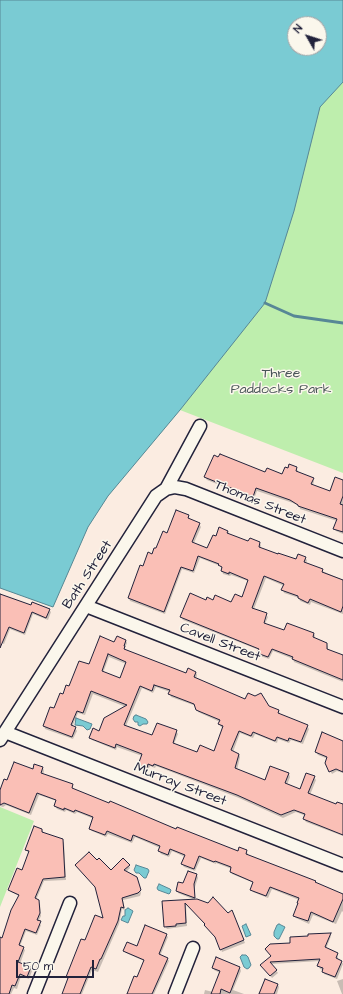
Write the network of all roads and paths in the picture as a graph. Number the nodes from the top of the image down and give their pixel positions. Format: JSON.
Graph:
{"nodes":[{"id":1,"x":200,"y":426,"type":"dead end"},
{"id":2,"x":166,"y":489,"type":"junction"},
{"id":3,"x":343,"y":552,"type":"edge"},
{"id":4,"x":86,"y":606,"type":"junction"},
{"id":5,"x":343,"y":707,"type":"edge"},
{"id":6,"x":3,"y":736,"type":"edge"},
{"id":7,"x":343,"y":865,"type":"edge"},
{"id":8,"x":70,"y":903,"type":"dead end"},
{"id":9,"x":193,"y":948,"type":"dead end"},
{"id":10,"x":34,"y":994,"type":"edge"},
{"id":11,"x":175,"y":994,"type":"edge"}],
"edges":[{"from":1,"to":2,"type":"street","name":"Bath Street"},
{"from":2,"to":3,"type":"street","name":"Thomas Street"},
{"from":2,"to":4,"type":"street","name":"Bath Street"},
{"from":4,"to":5,"type":"street","name":"Cavell Street"},
{"from":4,"to":6,"type":"street","name":"Bath Street"},
{"from":6,"to":7,"type":"street","name":"Murray Street"},
{"from":8,"to":10,"type":"street"},
{"from":9,"to":11,"type":"street"}]}
